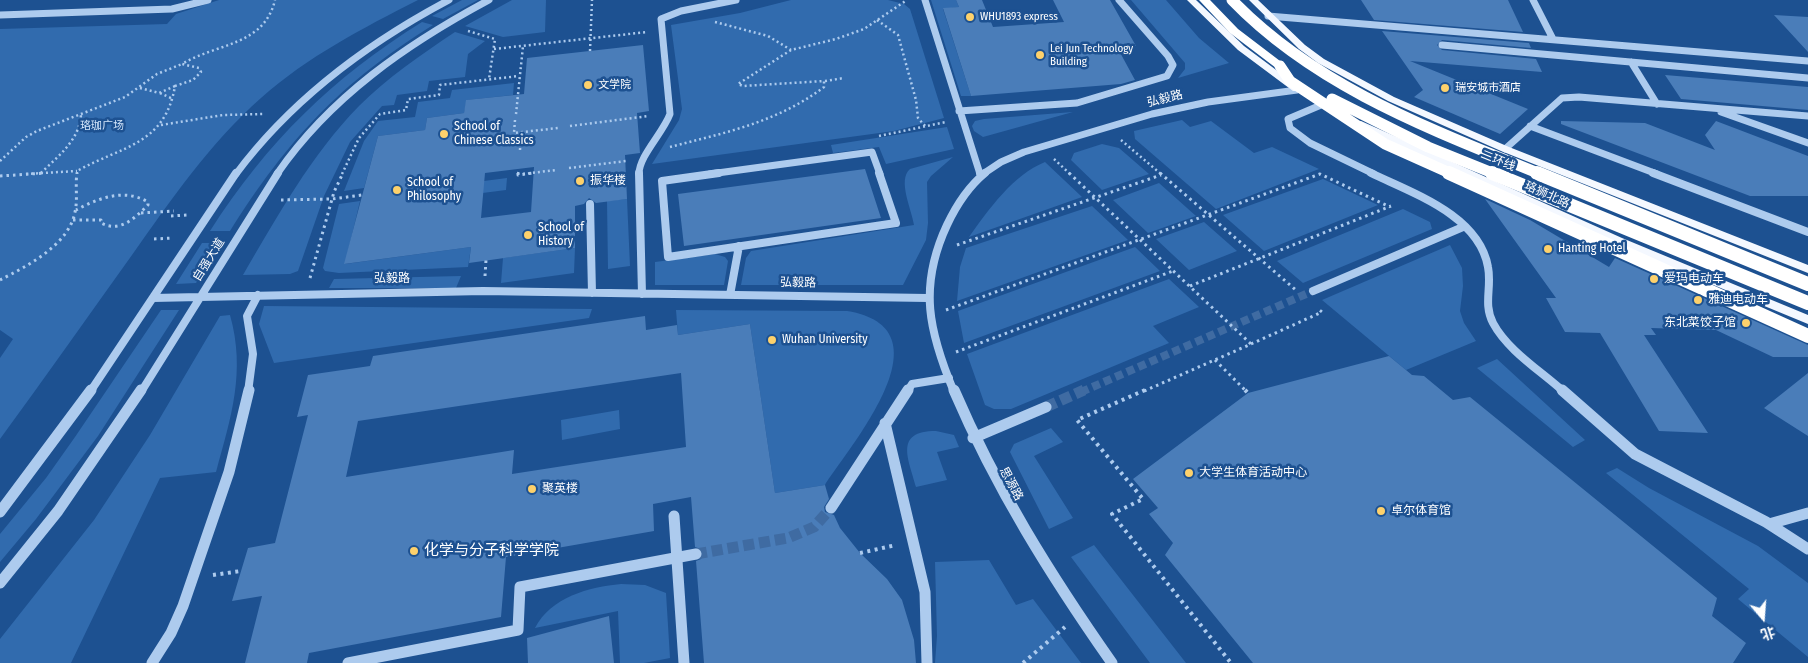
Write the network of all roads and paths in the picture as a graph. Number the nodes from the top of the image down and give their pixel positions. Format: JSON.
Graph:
{"nodes":[{"id":1,"x":208,"y":0,"type":"edge"},
{"id":2,"x":275,"y":0,"type":"edge"},
{"id":3,"x":449,"y":0,"type":"edge"},
{"id":4,"x":489,"y":0,"type":"edge"},
{"id":5,"x":592,"y":0,"type":"edge"},
{"id":6,"x":736,"y":0,"type":"edge"},
{"id":7,"x":907,"y":0,"type":"edge"},
{"id":8,"x":924,"y":0,"type":"edge"},
{"id":9,"x":1119,"y":0,"type":"edge"},
{"id":10,"x":1191,"y":0,"type":"edge"},
{"id":11,"x":1204,"y":0,"type":"edge"},
{"id":12,"x":1232,"y":0,"type":"edge"},
{"id":13,"x":1253,"y":0,"type":"edge"},
{"id":14,"x":1533,"y":0,"type":"edge"},
{"id":15,"x":717,"y":2,"type":"edge"},
{"id":16,"x":703,"y":6,"type":"junction"},
{"id":17,"x":0,"y":15,"type":"edge"},
{"id":18,"x":1268,"y":16,"type":"junction"},
{"id":19,"x":877,"y":20,"type":"junction"},
{"id":20,"x":466,"y":30,"type":"dead end"},
{"id":21,"x":660,"y":31,"type":"junction"},
{"id":22,"x":591,"y":38,"type":"junction"},
{"id":23,"x":1552,"y":39,"type":"junction"},
{"id":24,"x":1442,"y":45,"type":"dead end"},
{"id":25,"x":523,"y":46,"type":"junction"},
{"id":26,"x":494,"y":49,"type":"junction"},
{"id":27,"x":791,"y":50,"type":"junction"},
{"id":28,"x":590,"y":51,"type":"dead end"},
{"id":29,"x":1808,"y":61,"type":"edge"},
{"id":30,"x":1631,"y":62,"type":"junction"},
{"id":31,"x":182,"y":64,"type":"junction"},
{"id":32,"x":1280,"y":66,"type":"junction"},
{"id":33,"x":520,"y":76,"type":"junction"},
{"id":34,"x":844,"y":78,"type":"dead end"},
{"id":35,"x":1808,"y":78,"type":"edge"},
{"id":36,"x":489,"y":79,"type":"junction"},
{"id":37,"x":824,"y":82,"type":"junction"},
{"id":38,"x":175,"y":86,"type":"junction"},
{"id":39,"x":139,"y":88,"type":"junction"},
{"id":40,"x":1297,"y":90,"type":"junction"},
{"id":41,"x":159,"y":93,"type":"junction"},
{"id":42,"x":174,"y":99,"type":"junction"},
{"id":43,"x":1657,"y":104,"type":"junction"},
{"id":44,"x":1321,"y":105,"type":"junction"},
{"id":45,"x":1709,"y":108,"type":"junction"},
{"id":46,"x":959,"y":111,"type":"junction"},
{"id":47,"x":516,"y":114,"type":"dead end"},
{"id":48,"x":670,"y":114,"type":"junction"},
{"id":49,"x":80,"y":115,"type":"junction"},
{"id":50,"x":287,"y":115,"type":"junction"},
{"id":51,"x":1808,"y":116,"type":"edge"},
{"id":52,"x":515,"y":120,"type":"dead end"},
{"id":53,"x":161,"y":125,"type":"junction"},
{"id":54,"x":570,"y":126,"type":"dead end"},
{"id":55,"x":1530,"y":126,"type":"junction"},
{"id":56,"x":926,"y":127,"type":"dead end"},
{"id":57,"x":558,"y":128,"type":"dead end"},
{"id":58,"x":521,"y":132,"type":"junction"},
{"id":59,"x":1119,"y":138,"type":"dead end"},
{"id":60,"x":1808,"y":144,"type":"edge"},
{"id":61,"x":1505,"y":148,"type":"junction"},
{"id":62,"x":520,"y":150,"type":"dead end"},
{"id":63,"x":1050,"y":155,"type":"dead end"},
{"id":64,"x":646,"y":156,"type":"junction"},
{"id":65,"x":0,"y":161,"type":"edge"},
{"id":66,"x":569,"y":168,"type":"dead end"},
{"id":67,"x":519,"y":169,"type":"dead end"},
{"id":68,"x":556,"y":170,"type":"dead end"},
{"id":69,"x":77,"y":171,"type":"junction"},
{"id":70,"x":41,"y":173,"type":"junction"},
{"id":71,"x":1162,"y":175,"type":"junction"},
{"id":72,"x":0,"y":176,"type":"edge"},
{"id":73,"x":981,"y":176,"type":"junction"},
{"id":74,"x":362,"y":195,"type":"dead end"},
{"id":75,"x":1417,"y":195,"type":"junction"},
{"id":76,"x":1096,"y":198,"type":"junction"},
{"id":77,"x":332,"y":199,"type":"junction"},
{"id":78,"x":280,"y":200,"type":"dead end"},
{"id":79,"x":590,"y":204,"type":"dead end"},
{"id":80,"x":1390,"y":207,"type":"junction"},
{"id":81,"x":76,"y":210,"type":"junction"},
{"id":82,"x":174,"y":211,"type":"dead end"},
{"id":83,"x":1663,"y":211,"type":"junction"},
{"id":84,"x":141,"y":212,"type":"junction"},
{"id":85,"x":1209,"y":215,"type":"junction"},
{"id":86,"x":73,"y":220,"type":"junction"},
{"id":87,"x":1463,"y":227,"type":"junction"},
{"id":88,"x":1808,"y":232,"type":"edge"},
{"id":89,"x":178,"y":238,"type":"dead end"},
{"id":90,"x":154,"y":239,"type":"dead end"},
{"id":91,"x":1140,"y":240,"type":"junction"},
{"id":92,"x":740,"y":246,"type":"junction"},
{"id":93,"x":936,"y":252,"type":"junction"},
{"id":94,"x":1643,"y":252,"type":"junction"},
{"id":95,"x":1259,"y":258,"type":"junction"},
{"id":96,"x":1808,"y":269,"type":"edge"},
{"id":97,"x":1173,"y":271,"type":"junction"},
{"id":98,"x":0,"y":280,"type":"edge"},
{"id":99,"x":1808,"y":284,"type":"edge"},
{"id":100,"x":1190,"y":286,"type":"junction"},
{"id":101,"x":1313,"y":291,"type":"tunnel mouth"},
{"id":102,"x":592,"y":293,"type":"junction"},
{"id":103,"x":306,"y":294,"type":"junction"},
{"id":104,"x":642,"y":294,"type":"junction"},
{"id":105,"x":1301,"y":294,"type":"dead end"},
{"id":106,"x":258,"y":295,"type":"junction"},
{"id":107,"x":730,"y":295,"type":"junction"},
{"id":108,"x":202,"y":296,"type":"junction"},
{"id":109,"x":153,"y":298,"type":"junction"},
{"id":110,"x":927,"y":298,"type":"junction"},
{"id":111,"x":1808,"y":303,"type":"edge"},
{"id":112,"x":1315,"y":306,"type":"dead end"},
{"id":113,"x":929,"y":316,"type":"junction"},
{"id":114,"x":1808,"y":320,"type":"edge"},
{"id":115,"x":1808,"y":336,"type":"edge"},
{"id":116,"x":1251,"y":344,"type":"junction"},
{"id":117,"x":942,"y":358,"type":"junction"},
{"id":118,"x":1215,"y":360,"type":"junction"},
{"id":119,"x":949,"y":378,"type":"junction"},
{"id":120,"x":1248,"y":393,"type":"dead end"},
{"id":121,"x":1046,"y":407,"type":"tunnel mouth"},
{"id":122,"x":884,"y":423,"type":"junction"},
{"id":123,"x":973,"y":438,"type":"junction"},
{"id":124,"x":831,"y":508,"type":"tunnel mouth"},
{"id":125,"x":0,"y":512,"type":"edge"},
{"id":126,"x":1808,"y":513,"type":"edge"},
{"id":127,"x":674,"y":516,"type":"dead end"},
{"id":128,"x":1769,"y":524,"type":"junction"},
{"id":129,"x":914,"y":541,"type":"junction"},
{"id":130,"x":1808,"y":549,"type":"edge"},
{"id":131,"x":860,"y":553,"type":"dead end"},
{"id":132,"x":696,"y":554,"type":"tunnel mouth"},
{"id":133,"x":677,"y":557,"type":"junction"},
{"id":134,"x":241,"y":570,"type":"dead end"},
{"id":135,"x":192,"y":579,"type":"junction"},
{"id":136,"x":0,"y":584,"type":"edge"},
{"id":137,"x":1079,"y":615,"type":"junction"},
{"id":138,"x":152,"y":663,"type":"edge"},
{"id":139,"x":348,"y":663,"type":"edge"},
{"id":140,"x":684,"y":663,"type":"edge"},
{"id":141,"x":927,"y":663,"type":"edge"},
{"id":142,"x":1023,"y":663,"type":"edge"},
{"id":143,"x":1112,"y":663,"type":"edge"},
{"id":144,"x":1231,"y":663,"type":"edge"}],
"edges":[{"from":1,"to":17,"type":"lane"},
{"from":2,"to":31,"type":"path"},
{"from":3,"to":50,"type":"street"},
{"from":4,"to":108,"type":"street","name":"自强大道"},
{"from":5,"to":22,"type":"path"},
{"from":6,"to":15,"type":"street"},
{"from":7,"to":19,"type":"path"},
{"from":8,"to":46,"type":"street"},
{"from":9,"to":46,"type":"street"},
{"from":10,"to":40,"type":"main road","name":"珞狮北路"},
{"from":11,"to":32,"type":"highway","name":"二环线"},
{"from":12,"to":99,"type":"highway","name":"二环线","bridge":true},
{"from":13,"to":18,"type":"main road"},
{"from":14,"to":23,"type":"street"},
{"from":15,"to":16,"type":"street"},
{"from":16,"to":21,"type":"street"},
{"from":16,"to":27,"type":"path"},
{"from":18,"to":23,"type":"street"},
{"from":18,"to":61,"type":"main road"},
{"from":19,"to":27,"type":"path"},
{"from":19,"to":56,"type":"path"},
{"from":20,"to":26,"type":"path"},
{"from":21,"to":22,"type":"path"},
{"from":21,"to":48,"type":"street"},
{"from":22,"to":25,"type":"path"},
{"from":22,"to":28,"type":"path"},
{"from":23,"to":29,"type":"street"},
{"from":24,"to":30,"type":"street"},
{"from":25,"to":26,"type":"path"},
{"from":25,"to":33,"type":"path"},
{"from":26,"to":36,"type":"path"},
{"from":27,"to":37,"type":"path"},
{"from":30,"to":35,"type":"street"},
{"from":30,"to":43,"type":"street"},
{"from":31,"to":38,"type":"path"},
{"from":31,"to":39,"type":"path"},
{"from":32,"to":111,"type":"highway","name":"二环线","bridge":true},
{"from":32,"to":115,"type":"highway","bridge":true},
{"from":33,"to":36,"type":"path"},
{"from":33,"to":47,"type":"path"},
{"from":34,"to":37,"type":"path"},
{"from":36,"to":77,"type":"path"},
{"from":37,"to":64,"type":"path"},
{"from":38,"to":41,"type":"path"},
{"from":38,"to":42,"type":"path"},
{"from":39,"to":41,"type":"path"},
{"from":39,"to":49,"type":"path"},
{"from":40,"to":44,"type":"main road","name":"珞狮北路"},
{"from":40,"to":73,"type":"street","name":"弘毅路"},
{"from":41,"to":42,"type":"path"},
{"from":42,"to":53,"type":"path"},
{"from":43,"to":45,"type":"street"},
{"from":43,"to":55,"type":"street"},
{"from":44,"to":75,"type":"street"},
{"from":44,"to":94,"type":"main road","name":"珞狮北路"},
{"from":45,"to":51,"type":"street"},
{"from":45,"to":60,"type":"street"},
{"from":46,"to":73,"type":"street"},
{"from":48,"to":54,"type":"path"},
{"from":48,"to":64,"type":"street"},
{"from":49,"to":65,"type":"path"},
{"from":49,"to":70,"type":"path"},
{"from":50,"to":53,"type":"path"},
{"from":50,"to":109,"type":"street"},
{"from":52,"to":58,"type":"path"},
{"from":53,"to":69,"type":"path"},
{"from":55,"to":61,"type":"street"},
{"from":55,"to":88,"type":"street"},
{"from":57,"to":58,"type":"path"},
{"from":58,"to":62,"type":"path"},
{"from":59,"to":71,"type":"path"},
{"from":61,"to":83,"type":"main road"},
{"from":63,"to":76,"type":"path"},
{"from":64,"to":66,"type":"path"},
{"from":64,"to":104,"type":"street"},
{"from":67,"to":68,"type":"path"},
{"from":69,"to":70,"type":"path"},
{"from":69,"to":81,"type":"path"},
{"from":70,"to":72,"type":"path"},
{"from":71,"to":76,"type":"path"},
{"from":71,"to":85,"type":"path"},
{"from":73,"to":93,"type":"street","name":"弘毅路"},
{"from":74,"to":77,"type":"path"},
{"from":75,"to":80,"type":"path"},
{"from":75,"to":87,"type":"street"},
{"from":76,"to":91,"type":"path"},
{"from":76,"to":93,"type":"path"},
{"from":77,"to":78,"type":"path"},
{"from":77,"to":103,"type":"path"},
{"from":79,"to":102,"type":"street"},
{"from":80,"to":85,"type":"path"},
{"from":80,"to":95,"type":"path"},
{"from":81,"to":84,"type":"path"},
{"from":81,"to":86,"type":"path"},
{"from":82,"to":84,"type":"path"},
{"from":83,"to":94,"type":"main road"},
{"from":83,"to":96,"type":"main road"},
{"from":84,"to":86,"type":"path"},
{"from":85,"to":91,"type":"path"},
{"from":85,"to":95,"type":"path"},
{"from":86,"to":98,"type":"path"},
{"from":87,"to":101,"type":"street"},
{"from":87,"to":128,"type":"street"},
{"from":89,"to":90,"type":"path"},
{"from":91,"to":97,"type":"path"},
{"from":91,"to":113,"type":"path"},
{"from":92,"to":92,"type":"street"},
{"from":92,"to":107,"type":"street"},
{"from":93,"to":110,"type":"street","name":"弘毅路"},
{"from":94,"to":114,"type":"main road","name":"珞狮北路"},
{"from":95,"to":100,"type":"path"},
{"from":95,"to":105,"type":"path"},
{"from":97,"to":100,"type":"path"},
{"from":97,"to":117,"type":"path"},
{"from":100,"to":116,"type":"path"},
{"from":102,"to":103,"type":"street","name":"弘毅路"},
{"from":102,"to":104,"type":"street","name":"弘毅路"},
{"from":103,"to":106,"type":"street","name":"弘毅路"},
{"from":104,"to":107,"type":"street","name":"弘毅路"},
{"from":106,"to":108,"type":"street","name":"弘毅路"},
{"from":106,"to":135,"type":"street"},
{"from":107,"to":110,"type":"street","name":"弘毅路"},
{"from":108,"to":109,"type":"street","name":"弘毅路"},
{"from":108,"to":136,"type":"street","name":"自强大道"},
{"from":109,"to":125,"type":"street"},
{"from":110,"to":113,"type":"street","name":"思源路"},
{"from":112,"to":116,"type":"path"},
{"from":113,"to":117,"type":"street","name":"思源路"},
{"from":116,"to":118,"type":"path"},
{"from":117,"to":119,"type":"street","name":"思源路"},
{"from":118,"to":120,"type":"path"},
{"from":118,"to":144,"type":"path"},
{"from":119,"to":122,"type":"street"},
{"from":119,"to":123,"type":"street","name":"思源路"},
{"from":121,"to":123,"type":"street"},
{"from":122,"to":124,"type":"street"},
{"from":122,"to":129,"type":"street"},
{"from":123,"to":137,"type":"street","name":"思源路"},
{"from":126,"to":128,"type":"street"},
{"from":127,"to":133,"type":"street"},
{"from":128,"to":130,"type":"street"},
{"from":129,"to":131,"type":"path"},
{"from":129,"to":141,"type":"street"},
{"from":132,"to":133,"type":"street"},
{"from":133,"to":139,"type":"street"},
{"from":133,"to":140,"type":"street"},
{"from":134,"to":135,"type":"path"},
{"from":135,"to":138,"type":"street"},
{"from":137,"to":142,"type":"path"},
{"from":137,"to":143,"type":"street","name":"思源路"}]}
